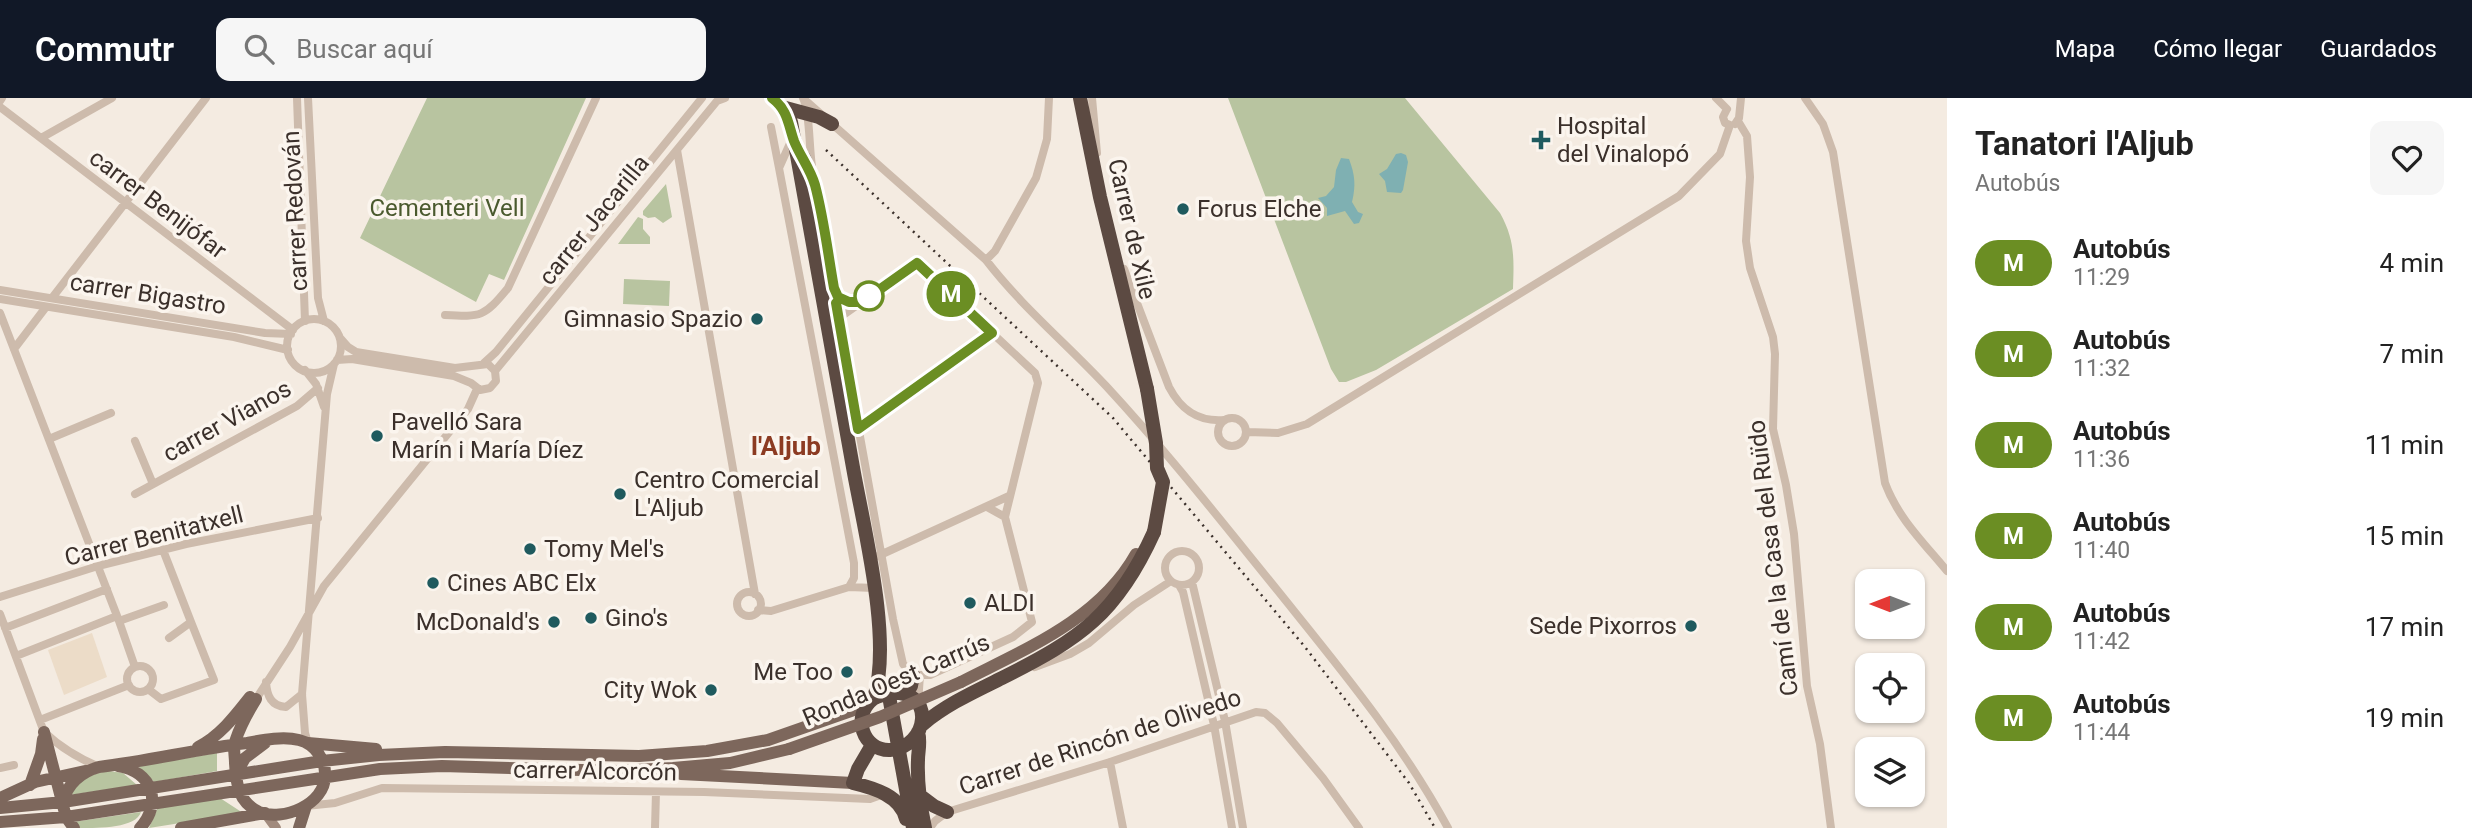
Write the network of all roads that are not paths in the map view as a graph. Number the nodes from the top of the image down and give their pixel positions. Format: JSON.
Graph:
{"nodes":[{"id":1,"x":112,"y":98,"type":"edge"},
{"id":2,"x":206,"y":98,"type":"edge"},
{"id":3,"x":297,"y":98,"type":"edge"},
{"id":4,"x":308,"y":98,"type":"edge"},
{"id":5,"x":596,"y":98,"type":"edge"},
{"id":6,"x":702,"y":98,"type":"edge"},
{"id":7,"x":725,"y":98,"type":"edge"},
{"id":8,"x":1049,"y":98,"type":"edge"},
{"id":9,"x":1080,"y":98,"type":"edge"},
{"id":10,"x":1092,"y":98,"type":"edge"},
{"id":11,"x":1716,"y":98,"type":"edge"},
{"id":12,"x":1741,"y":98,"type":"edge"},
{"id":13,"x":1805,"y":98,"type":"edge"},
{"id":14,"x":804,"y":99,"type":"edge"},
{"id":15,"x":777,"y":103,"type":"edge"},
{"id":16,"x":0,"y":107,"type":"edge"},
{"id":17,"x":1727,"y":109,"type":"junction"},
{"id":18,"x":808,"y":116,"type":"junction"},
{"id":19,"x":1736,"y":120,"type":"junction"},
{"id":20,"x":832,"y":124,"type":"junction"},
{"id":21,"x":771,"y":127,"type":"dead end"},
{"id":22,"x":798,"y":136,"type":"junction"},
{"id":23,"x":41,"y":138,"type":"junction"},
{"id":24,"x":666,"y":142,"type":"junction"},
{"id":25,"x":677,"y":149,"type":"junction"},
{"id":26,"x":779,"y":168,"type":"junction"},
{"id":27,"x":815,"y":186,"type":"joint"},
{"id":28,"x":1100,"y":197,"type":"junction"},
{"id":29,"x":126,"y":203,"type":"junction"},
{"id":30,"x":1112,"y":249,"type":"junction"},
{"id":31,"x":986,"y":260,"type":"junction"},
{"id":32,"x":834,"y":288,"type":"junction"},
{"id":33,"x":0,"y":290,"type":"edge"},
{"id":34,"x":52,"y":298,"type":"junction"},
{"id":35,"x":0,"y":299,"type":"edge"},
{"id":36,"x":862,"y":302,"type":"junction"},
{"id":37,"x":46,"y":307,"type":"junction"},
{"id":38,"x":0,"y":313,"type":"edge"},
{"id":39,"x":445,"y":315,"type":"dead end"},
{"id":40,"x":305,"y":321,"type":"junction"},
{"id":41,"x":324,"y":321,"type":"junction"},
{"id":42,"x":836,"y":324,"type":"junction"},
{"id":43,"x":292,"y":332,"type":"junction"},
{"id":44,"x":992,"y":333,"type":"junction"},
{"id":45,"x":340,"y":338,"type":"junction"},
{"id":46,"x":14,"y":349,"type":"junction"},
{"id":47,"x":288,"y":350,"type":"junction"},
{"id":48,"x":335,"y":362,"type":"junction"},
{"id":49,"x":479,"y":364,"type":"junction"},
{"id":50,"x":305,"y":370,"type":"junction"},
{"id":51,"x":1143,"y":370,"type":"joint"},
{"id":52,"x":495,"y":371,"type":"junction"},
{"id":53,"x":474,"y":386,"type":"junction"},
{"id":54,"x":318,"y":388,"type":"junction"},
{"id":55,"x":111,"y":413,"type":"dead end"},
{"id":56,"x":326,"y":419,"type":"junction"},
{"id":57,"x":1224,"y":420,"type":"junction"},
{"id":58,"x":1247,"y":432,"type":"junction"},
{"id":59,"x":853,"y":433,"type":"junction"},
{"id":60,"x":49,"y":439,"type":"junction"},
{"id":61,"x":135,"y":441,"type":"dead end"},
{"id":62,"x":153,"y":484,"type":"junction"},
{"id":63,"x":135,"y":494,"type":"dead end"},
{"id":64,"x":1009,"y":496,"type":"junction"},
{"id":65,"x":987,"y":506,"type":"junction"},
{"id":66,"x":1004,"y":517,"type":"junction"},
{"id":67,"x":318,"y":518,"type":"junction"},
{"id":68,"x":1150,"y":534,"type":"junction"},
{"id":69,"x":163,"y":550,"type":"junction"},
{"id":70,"x":876,"y":557,"type":"junction"},
{"id":71,"x":98,"y":566,"type":"junction"},
{"id":72,"x":749,"y":568,"type":"junction"},
{"id":73,"x":1947,"y":571,"type":"edge"},
{"id":74,"x":1192,"y":582,"type":"junction"},
{"id":75,"x":1175,"y":583,"type":"junction"},
{"id":76,"x":849,"y":587,"type":"junction"},
{"id":77,"x":874,"y":588,"type":"junction"},
{"id":78,"x":107,"y":589,"type":"junction"},
{"id":79,"x":742,"y":594,"type":"junction"},
{"id":80,"x":0,"y":597,"type":"edge"},
{"id":81,"x":758,"y":602,"type":"junction"},
{"id":82,"x":164,"y":605,"type":"dead end"},
{"id":83,"x":310,"y":608,"type":"junction"},
{"id":84,"x":0,"y":614,"type":"edge"},
{"id":85,"x":118,"y":618,"type":"junction"},
{"id":86,"x":191,"y":622,"type":"junction"},
{"id":87,"x":5,"y":628,"type":"junction"},
{"id":88,"x":169,"y":638,"type":"dead end"},
{"id":89,"x":290,"y":647,"type":"junction"},
{"id":90,"x":16,"y":656,"type":"junction"},
{"id":91,"x":135,"y":667,"type":"junction"},
{"id":92,"x":916,"y":675,"type":"junction"},
{"id":93,"x":1002,"y":678,"type":"junction"},
{"id":94,"x":266,"y":682,"type":"junction"},
{"id":95,"x":129,"y":685,"type":"junction"},
{"id":96,"x":148,"y":689,"type":"junction"},
{"id":97,"x":302,"y":694,"type":"junction"},
{"id":98,"x":905,"y":694,"type":"junction"},
{"id":99,"x":254,"y":697,"type":"junction"},
{"id":100,"x":876,"y":699,"type":"junction"},
{"id":101,"x":918,"y":704,"type":"junction"},
{"id":102,"x":1225,"y":722,"type":"junction"},
{"id":103,"x":1214,"y":725,"type":"junction"},
{"id":104,"x":42,"y":726,"type":"junction"},
{"id":105,"x":920,"y":728,"type":"junction"},
{"id":106,"x":274,"y":739,"type":"junction"},
{"id":107,"x":308,"y":743,"type":"junction"},
{"id":108,"x":234,"y":744,"type":"junction"},
{"id":109,"x":872,"y":745,"type":"junction"},
{"id":110,"x":897,"y":749,"type":"junction"},
{"id":111,"x":418,"y":752,"type":"junction"},
{"id":112,"x":178,"y":754,"type":"junction"},
{"id":113,"x":322,"y":761,"type":"junction"},
{"id":114,"x":1110,"y":762,"type":"junction"},
{"id":115,"x":14,"y":765,"type":"dead end"},
{"id":116,"x":100,"y":767,"type":"junction"},
{"id":117,"x":0,"y":768,"type":"edge"},
{"id":118,"x":380,"y":769,"type":"junction"},
{"id":119,"x":617,"y":771,"type":"junction"},
{"id":120,"x":57,"y":776,"type":"junction"},
{"id":121,"x":236,"y":776,"type":"junction"},
{"id":122,"x":326,"y":776,"type":"junction"},
{"id":123,"x":853,"y":783,"type":"junction"},
{"id":124,"x":30,"y":785,"type":"junction"},
{"id":125,"x":150,"y":790,"type":"junction"},
{"id":126,"x":238,"y":791,"type":"junction"},
{"id":127,"x":656,"y":792,"type":"junction"},
{"id":128,"x":320,"y":793,"type":"junction"},
{"id":129,"x":918,"y":794,"type":"junction"},
{"id":130,"x":0,"y":798,"type":"edge"},
{"id":131,"x":846,"y":798,"type":"junction"},
{"id":132,"x":890,"y":798,"type":"junction"},
{"id":133,"x":63,"y":803,"type":"junction"},
{"id":134,"x":152,"y":804,"type":"junction"},
{"id":135,"x":306,"y":806,"type":"junction"},
{"id":136,"x":0,"y":808,"type":"edge"},
{"id":137,"x":947,"y":812,"type":"junction"},
{"id":138,"x":265,"y":813,"type":"junction"},
{"id":139,"x":70,"y":822,"type":"edge"},
{"id":140,"x":0,"y":824,"type":"edge"},
{"id":141,"x":14,"y":828,"type":"edge"},
{"id":142,"x":140,"y":828,"type":"edge"},
{"id":143,"x":181,"y":828,"type":"edge"},
{"id":144,"x":276,"y":828,"type":"edge"},
{"id":145,"x":299,"y":828,"type":"edge"},
{"id":146,"x":654,"y":828,"type":"edge"},
{"id":147,"x":910,"y":828,"type":"edge"},
{"id":148,"x":928,"y":828,"type":"edge"},
{"id":149,"x":1122,"y":828,"type":"edge"},
{"id":150,"x":1232,"y":828,"type":"edge"},
{"id":151,"x":1243,"y":828,"type":"edge"},
{"id":152,"x":1359,"y":828,"type":"edge"},
{"id":153,"x":1448,"y":828,"type":"edge"},
{"id":154,"x":1831,"y":828,"type":"edge"}],
"edges":[{"from":1,"to":23,"type":"street"},
{"from":2,"to":29,"type":"street"},
{"from":3,"to":40,"type":"street","name":"carrer Redován"},
{"from":4,"to":41,"type":"street","name":"carrer Redován"},
{"from":5,"to":39,"type":"street"},
{"from":6,"to":24,"type":"street","name":"carrer Jacarilla"},
{"from":7,"to":25,"type":"street","name":"carrer Jacarilla"},
{"from":8,"to":31,"type":"street"},
{"from":9,"to":28,"type":"highway","name":"Carrer de Xile"},
{"from":10,"to":28,"type":"street"},
{"from":11,"to":17,"type":"street"},
{"from":12,"to":19,"type":"street","name":"Camí de la Casa del Ruïdo"},
{"from":13,"to":73,"type":"street"},
{"from":14,"to":18,"type":"street"},
{"from":14,"to":20,"type":"street"},
{"from":15,"to":18,"type":"highway"},
{"from":15,"to":22,"type":"highway"},
{"from":16,"to":23,"type":"street","name":"carrer Benijófar"},
{"from":17,"to":19,"type":"street"},
{"from":17,"to":19,"type":"street"},
{"from":18,"to":20,"type":"highway"},
{"from":18,"to":22,"type":"street"},
{"from":19,"to":58,"type":"street"},
{"from":19,"to":154,"type":"street","name":"Camí de la Casa del Ruïdo"},
{"from":20,"to":22,"type":"street"},
{"from":20,"to":31,"type":"street"},
{"from":21,"to":26,"type":"street"},
{"from":22,"to":26,"type":"street"},
{"from":22,"to":27,"type":"highway"},
{"from":22,"to":42,"type":"highway"},
{"from":23,"to":29,"type":"street","name":"carrer Benijófar"},
{"from":24,"to":25,"type":"street"},
{"from":24,"to":49,"type":"street","name":"carrer Jacarilla"},
{"from":25,"to":52,"type":"street","name":"carrer Jacarilla"},
{"from":25,"to":72,"type":"street"},
{"from":26,"to":76,"type":"street"},
{"from":27,"to":32,"type":"street"},
{"from":28,"to":30,"type":"highway","name":"Carrer de Xile"},
{"from":29,"to":34,"type":"street"},
{"from":29,"to":43,"type":"street","name":"carrer Benijófar"},
{"from":30,"to":51,"type":"highway","name":"Carrer de Xile"},
{"from":30,"to":57,"type":"street"},
{"from":31,"to":153,"type":"street"},
{"from":32,"to":36,"type":"street"},
{"from":32,"to":42,"type":"street"},
{"from":33,"to":34,"type":"street","name":"carrer Bigastro"},
{"from":34,"to":43,"type":"street","name":"carrer Bigastro"},
{"from":35,"to":37,"type":"street","name":"carrer Bigastro"},
{"from":36,"to":42,"type":"street"},
{"from":36,"to":44,"type":"street"},
{"from":37,"to":46,"type":"street"},
{"from":37,"to":47,"type":"street","name":"carrer Bigastro"},
{"from":38,"to":46,"type":"street"},
{"from":40,"to":41,"type":"street"},
{"from":40,"to":43,"type":"street"},
{"from":41,"to":45,"type":"street"},
{"from":42,"to":59,"type":"highway"},
{"from":43,"to":47,"type":"street"},
{"from":44,"to":59,"type":"street"},
{"from":44,"to":64,"type":"street"},
{"from":45,"to":48,"type":"street"},
{"from":45,"to":49,"type":"street"},
{"from":46,"to":60,"type":"street"},
{"from":47,"to":50,"type":"street"},
{"from":48,"to":50,"type":"street"},
{"from":48,"to":53,"type":"street"},
{"from":48,"to":56,"type":"street"},
{"from":49,"to":52,"type":"street"},
{"from":49,"to":53,"type":"street"},
{"from":50,"to":54,"type":"street"},
{"from":51,"to":68,"type":"highway","name":"Ronda Oest Carrús","bridge":true},
{"from":52,"to":53,"type":"street"},
{"from":53,"to":83,"type":"street"},
{"from":54,"to":56,"type":"street"},
{"from":54,"to":62,"type":"street","name":"carrer Vianos"},
{"from":55,"to":60,"type":"street"},
{"from":56,"to":67,"type":"street"},
{"from":57,"to":58,"type":"street"},
{"from":57,"to":58,"type":"street"},
{"from":59,"to":70,"type":"highway"},
{"from":60,"to":71,"type":"street"},
{"from":61,"to":62,"type":"street","name":"carrer Vianos"},
{"from":62,"to":63,"type":"street","name":"carrer Vianos"},
{"from":64,"to":65,"type":"street"},
{"from":64,"to":66,"type":"street"},
{"from":65,"to":66,"type":"street"},
{"from":65,"to":70,"type":"street"},
{"from":66,"to":92,"type":"street"},
{"from":67,"to":69,"type":"street","name":"Carrer Benitatxell"},
{"from":67,"to":83,"type":"street"},
{"from":68,"to":93,"type":"highway","name":"Ronda Oest Carrús"},
{"from":68,"to":119,"type":"main road","name":"Ronda Oest Carrús","bridge":true},
{"from":69,"to":71,"type":"street","name":"Carrer Benitatxell"},
{"from":69,"to":86,"type":"street"},
{"from":70,"to":77,"type":"highway"},
{"from":70,"to":92,"type":"street"},
{"from":71,"to":78,"type":"street"},
{"from":71,"to":80,"type":"street","name":"Carrer Benitatxell"},
{"from":72,"to":79,"type":"street"},
{"from":72,"to":81,"type":"street"},
{"from":74,"to":75,"type":"street"},
{"from":74,"to":75,"type":"street"},
{"from":74,"to":102,"type":"street"},
{"from":75,"to":93,"type":"street"},
{"from":75,"to":103,"type":"street"},
{"from":76,"to":77,"type":"street"},
{"from":76,"to":81,"type":"street"},
{"from":77,"to":100,"type":"highway"},
{"from":78,"to":85,"type":"street"},
{"from":78,"to":87,"type":"street"},
{"from":79,"to":81,"type":"street"},
{"from":79,"to":81,"type":"street"},
{"from":82,"to":85,"type":"street"},
{"from":83,"to":89,"type":"street"},
{"from":83,"to":97,"type":"street"},
{"from":84,"to":87,"type":"street"},
{"from":85,"to":90,"type":"street"},
{"from":85,"to":91,"type":"street"},
{"from":86,"to":88,"type":"street"},
{"from":86,"to":96,"type":"street"},
{"from":87,"to":90,"type":"street"},
{"from":89,"to":94,"type":"street"},
{"from":89,"to":99,"type":"street"},
{"from":90,"to":104,"type":"street"},
{"from":91,"to":95,"type":"street"},
{"from":91,"to":96,"type":"street"},
{"from":92,"to":98,"type":"highway"},
{"from":92,"to":101,"type":"street"},
{"from":93,"to":105,"type":"highway","name":"Ronda Oest Carrús"},
{"from":94,"to":97,"type":"street"},
{"from":94,"to":99,"type":"street"},
{"from":95,"to":96,"type":"street"},
{"from":95,"to":104,"type":"street"},
{"from":97,"to":107,"type":"street"},
{"from":98,"to":100,"type":"highway"},
{"from":98,"to":101,"type":"highway"},
{"from":99,"to":108,"type":"main road"},
{"from":99,"to":112,"type":"main road"},
{"from":100,"to":109,"type":"highway"},
{"from":100,"to":110,"type":"highway"},
{"from":100,"to":111,"type":"main road","name":"Ronda Oest Carrús"},
{"from":101,"to":105,"type":"highway"},
{"from":102,"to":103,"type":"street","name":"Carrer de Rincón de Olivedo"},
{"from":102,"to":151,"type":"street"},
{"from":102,"to":152,"type":"street","name":"Carrer de Rincón de Olivedo"},
{"from":103,"to":114,"type":"street","name":"Carrer de Rincón de Olivedo"},
{"from":103,"to":150,"type":"street"},
{"from":104,"to":116,"type":"street"},
{"from":104,"to":120,"type":"main road"},
{"from":104,"to":124,"type":"main road"},
{"from":105,"to":110,"type":"highway","name":"Ronda Oest Carrús"},
{"from":105,"to":129,"type":"highway"},
{"from":106,"to":107,"type":"main road","name":"Ronda Oest Carrús"},
{"from":106,"to":108,"type":"main road","name":"Ronda Oest Carrús"},
{"from":106,"to":121,"type":"main road"},
{"from":107,"to":111,"type":"main road","name":"Ronda Oest Carrús"},
{"from":107,"to":113,"type":"main road"},
{"from":108,"to":112,"type":"main road","name":"Ronda Oest Carrús"},
{"from":108,"to":121,"type":"main road"},
{"from":109,"to":110,"type":"highway"},
{"from":109,"to":123,"type":"highway"},
{"from":110,"to":147,"type":"highway"},
{"from":111,"to":113,"type":"main road","name":"Ronda Oest Carrús"},
{"from":112,"to":116,"type":"main road","name":"Ronda Oest Carrús"},
{"from":113,"to":121,"type":"main road","name":"Ronda Oest Carrús"},
{"from":113,"to":122,"type":"main road"},
{"from":114,"to":137,"type":"street","name":"Carrer de Rincón de Olivedo"},
{"from":114,"to":149,"type":"street"},
{"from":115,"to":117,"type":"street"},
{"from":116,"to":120,"type":"main road","name":"Ronda Oest Carrús"},
{"from":116,"to":125,"type":"main road"},
{"from":116,"to":133,"type":"main road"},
{"from":118,"to":119,"type":"main road","name":"Ronda Oest Carrús"},
{"from":118,"to":122,"type":"main road","name":"Ronda Oest Carrús"},
{"from":118,"to":128,"type":"main road","name":"Ronda Oest Carrús"},
{"from":119,"to":123,"type":"main road"},
{"from":120,"to":124,"type":"main road","name":"Ronda Oest Carrús"},
{"from":120,"to":133,"type":"main road"},
{"from":121,"to":125,"type":"main road","name":"Ronda Oest Carrús"},
{"from":121,"to":126,"type":"main road"},
{"from":122,"to":126,"type":"main road","name":"Ronda Oest Carrús"},
{"from":122,"to":128,"type":"main road","name":"Ronda Oest Carrús"},
{"from":123,"to":131,"type":"street"},
{"from":123,"to":132,"type":"highway"},
{"from":124,"to":130,"type":"main road","name":"Ronda Oest Carrús"},
{"from":125,"to":133,"type":"main road","name":"Ronda Oest Carrús"},
{"from":125,"to":134,"type":"main road"},
{"from":126,"to":134,"type":"main road","name":"Ronda Oest Carrús"},
{"from":126,"to":138,"type":"main road"},
{"from":127,"to":131,"type":"street","name":"carrer Alcorcón"},
{"from":127,"to":135,"type":"street","name":"carrer Alcorcón"},
{"from":127,"to":146,"type":"street"},
{"from":128,"to":135,"type":"main road","name":"Ronda Oest Carrús"},
{"from":129,"to":137,"type":"highway"},
{"from":129,"to":148,"type":"highway"},
{"from":131,"to":132,"type":"street","name":"carrer Alcorcón"},
{"from":132,"to":147,"type":"highway"},
{"from":133,"to":136,"type":"main road","name":"Ronda Oest Carrús"},
{"from":133,"to":139,"type":"main road"},
{"from":134,"to":139,"type":"main road","name":"Ronda Oest Carrús"},
{"from":134,"to":142,"type":"main road"},
{"from":135,"to":138,"type":"main road"},
{"from":135,"to":145,"type":"main road"},
{"from":137,"to":148,"type":"street","name":"Carrer de Rincón de Olivedo"},
{"from":138,"to":143,"type":"main road"},
{"from":138,"to":144,"type":"street"},
{"from":139,"to":140,"type":"main road","name":"Ronda Oest Carrús"},
{"from":140,"to":141,"type":"main road","name":"Ronda Oest Carrús"}]}
